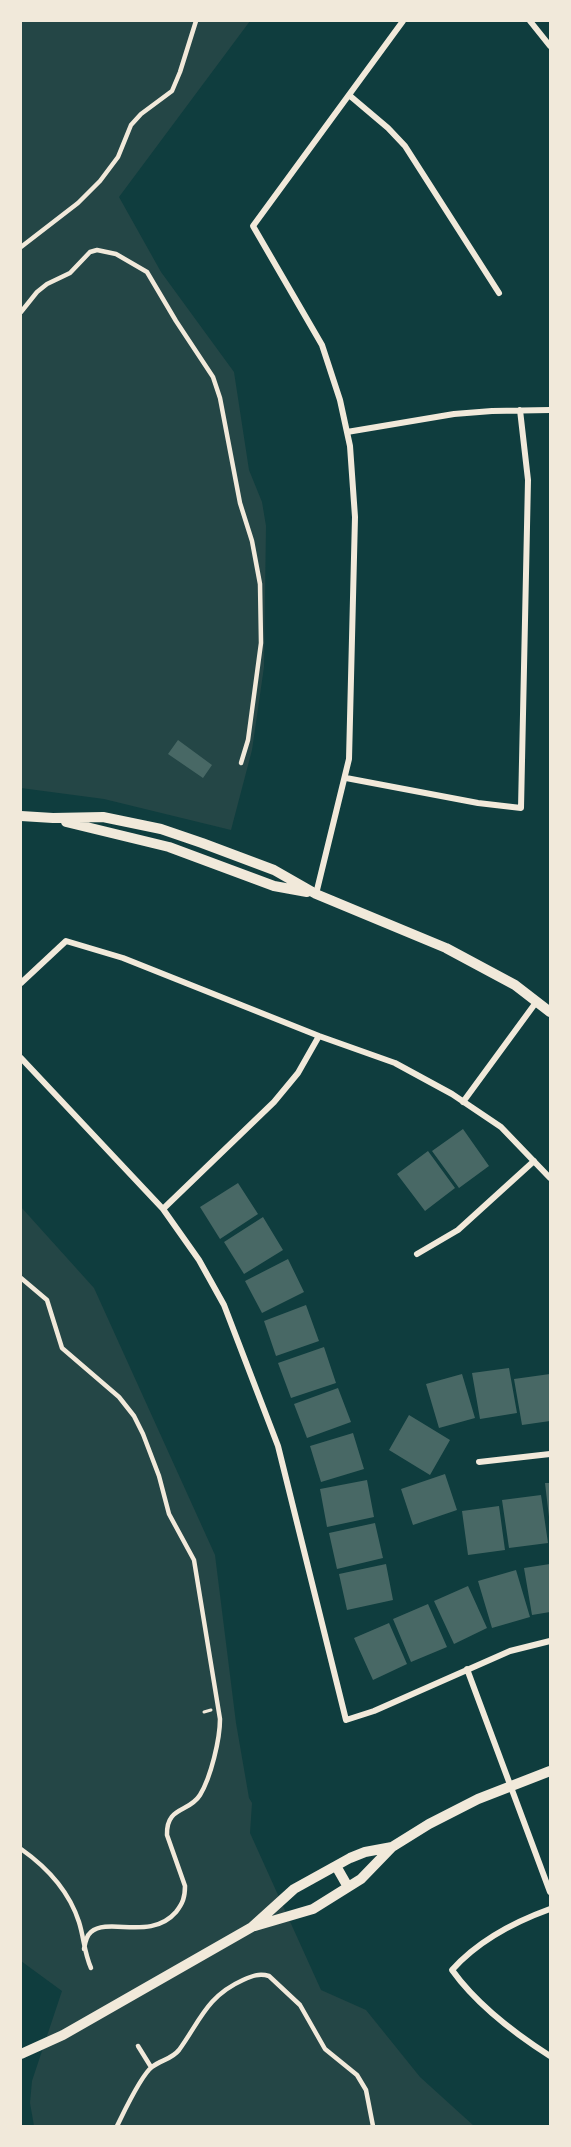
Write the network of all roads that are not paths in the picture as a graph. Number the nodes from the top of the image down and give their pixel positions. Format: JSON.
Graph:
{"nodes":[{"id":1,"x":196,"y":21,"type":"edge"},
{"id":2,"x":403,"y":21,"type":"edge"},
{"id":3,"x":530,"y":21,"type":"edge"},
{"id":4,"x":550,"y":46,"type":"edge"},
{"id":5,"x":349,"y":95,"type":"junction"},
{"id":6,"x":21,"y":247,"type":"edge"},
{"id":7,"x":499,"y":292,"type":"dead end"},
{"id":8,"x":21,"y":312,"type":"edge"},
{"id":9,"x":520,"y":410,"type":"junction"},
{"id":10,"x":550,"y":410,"type":"edge"},
{"id":11,"x":346,"y":432,"type":"junction"},
{"id":12,"x":241,"y":763,"type":"dead end"},
{"id":13,"x":345,"y":778,"type":"junction"},
{"id":14,"x":21,"y":816,"type":"edge"},
{"id":15,"x":73,"y":821,"type":"junction"},
{"id":16,"x":316,"y":894,"type":"junction"},
{"id":17,"x":21,"y":983,"type":"edge"},
{"id":18,"x":537,"y":1001,"type":"junction"},
{"id":19,"x":550,"y":1012,"type":"edge"},
{"id":20,"x":320,"y":1036,"type":"junction"},
{"id":21,"x":21,"y":1058,"type":"edge"},
{"id":22,"x":464,"y":1102,"type":"junction"},
{"id":23,"x":534,"y":1161,"type":"junction"},
{"id":24,"x":550,"y":1178,"type":"edge"},
{"id":25,"x":163,"y":1209,"type":"junction"},
{"id":26,"x":417,"y":1254,"type":"dead end"},
{"id":27,"x":21,"y":1278,"type":"edge"},
{"id":28,"x":550,"y":1454,"type":"edge"},
{"id":29,"x":479,"y":1462,"type":"dead end"},
{"id":30,"x":550,"y":1641,"type":"edge"},
{"id":31,"x":467,"y":1669,"type":"junction"},
{"id":32,"x":550,"y":1771,"type":"edge"},
{"id":33,"x":512,"y":1786,"type":"junction"},
{"id":34,"x":392,"y":1847,"type":"junction"},
{"id":35,"x":21,"y":1849,"type":"edge"},
{"id":36,"x":336,"y":1866,"type":"junction"},
{"id":37,"x":348,"y":1887,"type":"junction"},
{"id":38,"x":550,"y":1892,"type":"edge"},
{"id":39,"x":550,"y":1909,"type":"edge"},
{"id":40,"x":252,"y":1927,"type":"junction"},
{"id":41,"x":84,"y":1949,"type":"junction"},
{"id":42,"x":91,"y":1968,"type":"dead end"},
{"id":43,"x":138,"y":2046,"type":"dead end"},
{"id":44,"x":21,"y":2054,"type":"edge"},
{"id":45,"x":550,"y":2056,"type":"edge"},
{"id":46,"x":151,"y":2067,"type":"junction"},
{"id":47,"x":117,"y":2126,"type":"edge"},
{"id":48,"x":373,"y":2126,"type":"edge"}],
"edges":[{"from":1,"to":6,"type":"lane"},
{"from":2,"to":5,"type":"street"},
{"from":3,"to":4,"type":"street"},
{"from":5,"to":7,"type":"street"},
{"from":5,"to":11,"type":"street"},
{"from":8,"to":12,"type":"lane"},
{"from":9,"to":10,"type":"street"},
{"from":9,"to":11,"type":"street"},
{"from":9,"to":13,"type":"street"},
{"from":11,"to":13,"type":"street"},
{"from":13,"to":16,"type":"street"},
{"from":14,"to":15,"type":"street"},
{"from":15,"to":16,"type":"street"},
{"from":15,"to":16,"type":"street"},
{"from":16,"to":18,"type":"street"},
{"from":17,"to":20,"type":"street"},
{"from":18,"to":19,"type":"street"},
{"from":18,"to":22,"type":"street"},
{"from":20,"to":22,"type":"street"},
{"from":20,"to":25,"type":"street"},
{"from":21,"to":25,"type":"street"},
{"from":22,"to":23,"type":"street"},
{"from":23,"to":24,"type":"street"},
{"from":23,"to":26,"type":"street"},
{"from":25,"to":31,"type":"street"},
{"from":27,"to":41,"type":"lane"},
{"from":28,"to":29,"type":"street"},
{"from":30,"to":31,"type":"street"},
{"from":31,"to":33,"type":"street"},
{"from":32,"to":33,"type":"street"},
{"from":33,"to":34,"type":"street"},
{"from":33,"to":38,"type":"street"},
{"from":34,"to":36,"type":"street"},
{"from":34,"to":37,"type":"street"},
{"from":35,"to":41,"type":"lane"},
{"from":36,"to":37,"type":"street"},
{"from":36,"to":40,"type":"street"},
{"from":37,"to":40,"type":"street"},
{"from":39,"to":45,"type":"street"},
{"from":40,"to":44,"type":"street"},
{"from":41,"to":42,"type":"lane"},
{"from":43,"to":46,"type":"lane"},
{"from":46,"to":47,"type":"lane"},
{"from":46,"to":48,"type":"lane"}]}
